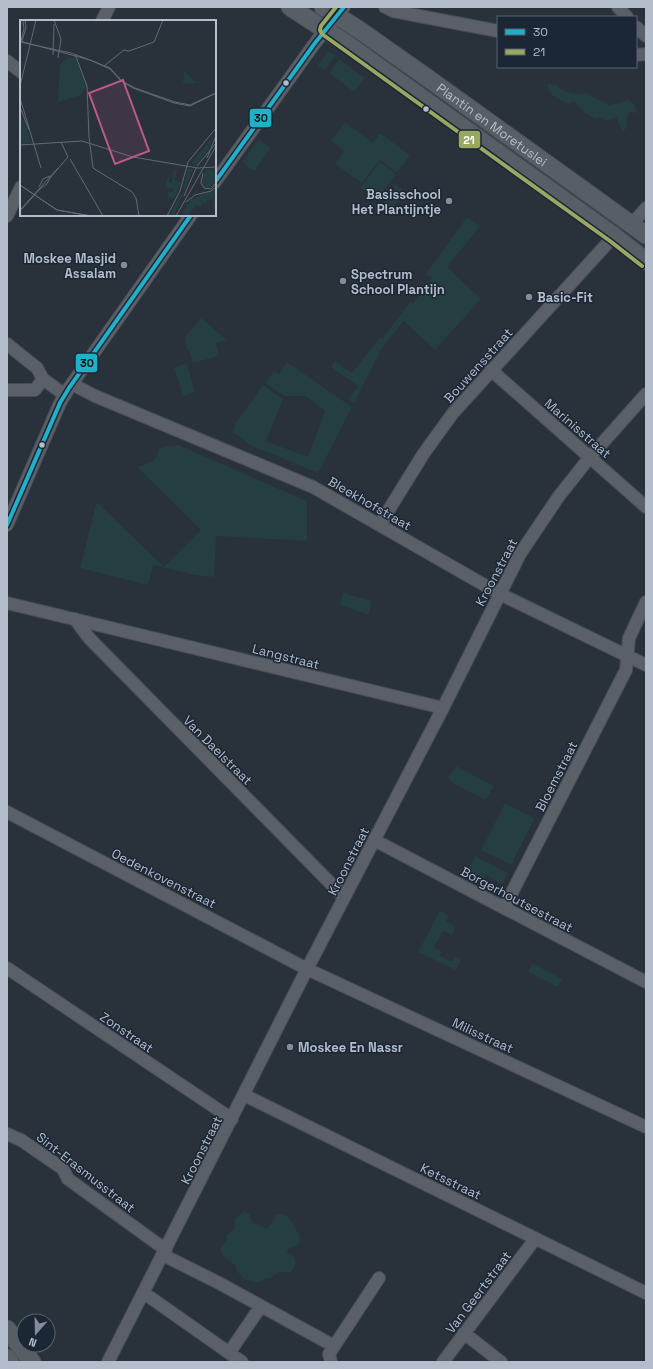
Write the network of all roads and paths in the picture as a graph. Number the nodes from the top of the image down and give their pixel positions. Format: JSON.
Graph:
{"nodes":[{"id":1,"x":108,"y":7,"type":"edge"},
{"id":2,"x":290,"y":7,"type":"edge"},
{"id":3,"x":384,"y":7,"type":"edge"},
{"id":4,"x":618,"y":7,"type":"edge"},
{"id":5,"x":335,"y":10,"type":"edge"},
{"id":6,"x":626,"y":16,"type":"edge"},
{"id":7,"x":102,"y":20,"type":"edge"},
{"id":8,"x":637,"y":28,"type":"edge"},
{"id":9,"x":326,"y":29,"type":"junction"},
{"id":10,"x":497,"y":31,"type":"edge"},
{"id":11,"x":646,"y":36,"type":"edge"},
{"id":12,"x":646,"y":44,"type":"edge"},
{"id":13,"x":646,"y":54,"type":"edge"},
{"id":14,"x":7,"y":61,"type":"edge"},
{"id":15,"x":20,"y":71,"type":"edge"},
{"id":16,"x":216,"y":181,"type":"edge"},
{"id":17,"x":20,"y":190,"type":"edge"},
{"id":18,"x":646,"y":208,"type":"edge"},
{"id":19,"x":7,"y":216,"type":"edge"},
{"id":20,"x":190,"y":216,"type":"edge"},
{"id":21,"x":632,"y":224,"type":"junction"},
{"id":22,"x":646,"y":235,"type":"edge"},
{"id":23,"x":614,"y":236,"type":"junction"},
{"id":24,"x":646,"y":261,"type":"edge"},
{"id":25,"x":7,"y":344,"type":"edge"},
{"id":26,"x":491,"y":370,"type":"junction"},
{"id":27,"x":43,"y":379,"type":"junction"},
{"id":28,"x":72,"y":384,"type":"junction"},
{"id":29,"x":7,"y":390,"type":"edge"},
{"id":30,"x":646,"y":394,"type":"edge"},
{"id":31,"x":65,"y":395,"type":"junction"},
{"id":32,"x":590,"y":457,"type":"junction"},
{"id":33,"x":646,"y":508,"type":"edge"},
{"id":34,"x":380,"y":524,"type":"junction"},
{"id":35,"x":7,"y":525,"type":"edge"},
{"id":36,"x":500,"y":594,"type":"junction"},
{"id":37,"x":646,"y":602,"type":"edge"},
{"id":38,"x":7,"y":603,"type":"edge"},
{"id":39,"x":76,"y":619,"type":"junction"},
{"id":40,"x":627,"y":655,"type":"junction"},
{"id":41,"x":646,"y":664,"type":"edge"},
{"id":42,"x":443,"y":708,"type":"junction"},
{"id":43,"x":7,"y":812,"type":"edge"},
{"id":44,"x":374,"y":840,"type":"junction"},
{"id":45,"x":344,"y":898,"type":"junction"},
{"id":46,"x":504,"y":908,"type":"junction"},
{"id":47,"x":7,"y":968,"type":"edge"},
{"id":48,"x":307,"y":969,"type":"junction"},
{"id":49,"x":646,"y":982,"type":"edge"},
{"id":50,"x":244,"y":1095,"type":"junction"},
{"id":51,"x":232,"y":1119,"type":"junction"},
{"id":52,"x":646,"y":1127,"type":"edge"},
{"id":53,"x":7,"y":1134,"type":"edge"},
{"id":54,"x":535,"y":1239,"type":"junction"},
{"id":55,"x":165,"y":1252,"type":"junction"},
{"id":56,"x":379,"y":1278,"type":"dead end"},
{"id":57,"x":144,"y":1293,"type":"junction"},
{"id":58,"x":646,"y":1293,"type":"edge"},
{"id":59,"x":261,"y":1306,"type":"junction"},
{"id":60,"x":7,"y":1329,"type":"edge"},
{"id":61,"x":464,"y":1333,"type":"junction"},
{"id":62,"x":334,"y":1346,"type":"junction"},
{"id":63,"x":229,"y":1353,"type":"junction"},
{"id":64,"x":7,"y":1358,"type":"edge"},
{"id":65,"x":10,"y":1362,"type":"edge"},
{"id":66,"x":32,"y":1362,"type":"edge"},
{"id":67,"x":108,"y":1362,"type":"edge"},
{"id":68,"x":242,"y":1362,"type":"edge"},
{"id":69,"x":331,"y":1362,"type":"edge"},
{"id":70,"x":443,"y":1362,"type":"edge"},
{"id":71,"x":501,"y":1362,"type":"edge"}],
"edges":[{"from":1,"to":7,"type":"street"},
{"from":2,"to":9,"type":"main road","name":"Plantin en Moretuslei"},
{"from":3,"to":10,"type":"street"},
{"from":4,"to":6,"type":"street"},
{"from":5,"to":9,"type":"street","name":"Plantin en Moretuslei"},
{"from":5,"to":21,"type":"main road","name":"Plantin en Moretuslei"},
{"from":8,"to":11,"type":"street"},
{"from":9,"to":16,"type":"street"},
{"from":9,"to":23,"type":"main road","name":"Plantin en Moretuslei"},
{"from":12,"to":13,"type":"street"},
{"from":14,"to":15,"type":"street"},
{"from":17,"to":19,"type":"street"},
{"from":18,"to":21,"type":"street"},
{"from":20,"to":28,"type":"street"},
{"from":21,"to":22,"type":"main road","name":"Plantin en Moretuslei"},
{"from":23,"to":24,"type":"main road","name":"Plantin en Moretuslei"},
{"from":23,"to":26,"type":"street","name":"Bouwensstraat"},
{"from":25,"to":27,"type":"street"},
{"from":26,"to":32,"type":"street","name":"Marinisstraat"},
{"from":26,"to":34,"type":"street","name":"Bouwensstraat"},
{"from":27,"to":29,"type":"street"},
{"from":27,"to":31,"type":"street"},
{"from":28,"to":31,"type":"street"},
{"from":28,"to":34,"type":"street","name":"Bleekhofstraat"},
{"from":30,"to":32,"type":"street","name":"Kroonstraat"},
{"from":31,"to":35,"type":"street"},
{"from":32,"to":33,"type":"street","name":"Marinisstraat"},
{"from":32,"to":36,"type":"street","name":"Kroonstraat"},
{"from":34,"to":36,"type":"street","name":"Bleekhofstraat"},
{"from":36,"to":40,"type":"street","name":"Bleekhofstraat"},
{"from":36,"to":42,"type":"street","name":"Kroonstraat"},
{"from":37,"to":40,"type":"street","name":"Bloemstraat"},
{"from":38,"to":39,"type":"street","name":"Langstraat"},
{"from":39,"to":42,"type":"street","name":"Langstraat"},
{"from":39,"to":45,"type":"street","name":"Van Daelstraat"},
{"from":40,"to":41,"type":"street","name":"Bleekhofstraat"},
{"from":40,"to":46,"type":"street","name":"Bloemstraat"},
{"from":42,"to":44,"type":"street","name":"Kroonstraat"},
{"from":43,"to":48,"type":"street","name":"Oedenkovenstraat"},
{"from":44,"to":45,"type":"street","name":"Kroonstraat"},
{"from":44,"to":46,"type":"street","name":"Borgerhoutsestraat"},
{"from":45,"to":48,"type":"street","name":"Kroonstraat"},
{"from":46,"to":49,"type":"street","name":"Borgerhoutsestraat"},
{"from":47,"to":51,"type":"street","name":"Zonstraat"},
{"from":48,"to":50,"type":"street","name":"Kroonstraat"},
{"from":48,"to":52,"type":"street","name":"Milisstraat"},
{"from":50,"to":51,"type":"street","name":"Kroonstraat"},
{"from":50,"to":54,"type":"street","name":"Ketsstraat"},
{"from":51,"to":55,"type":"street","name":"Kroonstraat"},
{"from":53,"to":55,"type":"street","name":"Sint-Erasmusstraat"},
{"from":54,"to":58,"type":"street","name":"Ketsstraat"},
{"from":54,"to":61,"type":"street","name":"Van Geertstraat"},
{"from":55,"to":57,"type":"street","name":"Kroonstraat"},
{"from":55,"to":59,"type":"street","name":"Sint-Erasmusstraat"},
{"from":56,"to":62,"type":"street"},
{"from":57,"to":63,"type":"street"},
{"from":57,"to":67,"type":"street","name":"Kroonstraat"},
{"from":59,"to":62,"type":"street","name":"Sint-Erasmusstraat"},
{"from":59,"to":63,"type":"street"},
{"from":60,"to":66,"type":"main road"},
{"from":61,"to":70,"type":"street","name":"Van Geertstraat"},
{"from":61,"to":71,"type":"street"},
{"from":62,"to":69,"type":"street"},
{"from":63,"to":68,"type":"street"},
{"from":64,"to":65,"type":"main road"}]}
